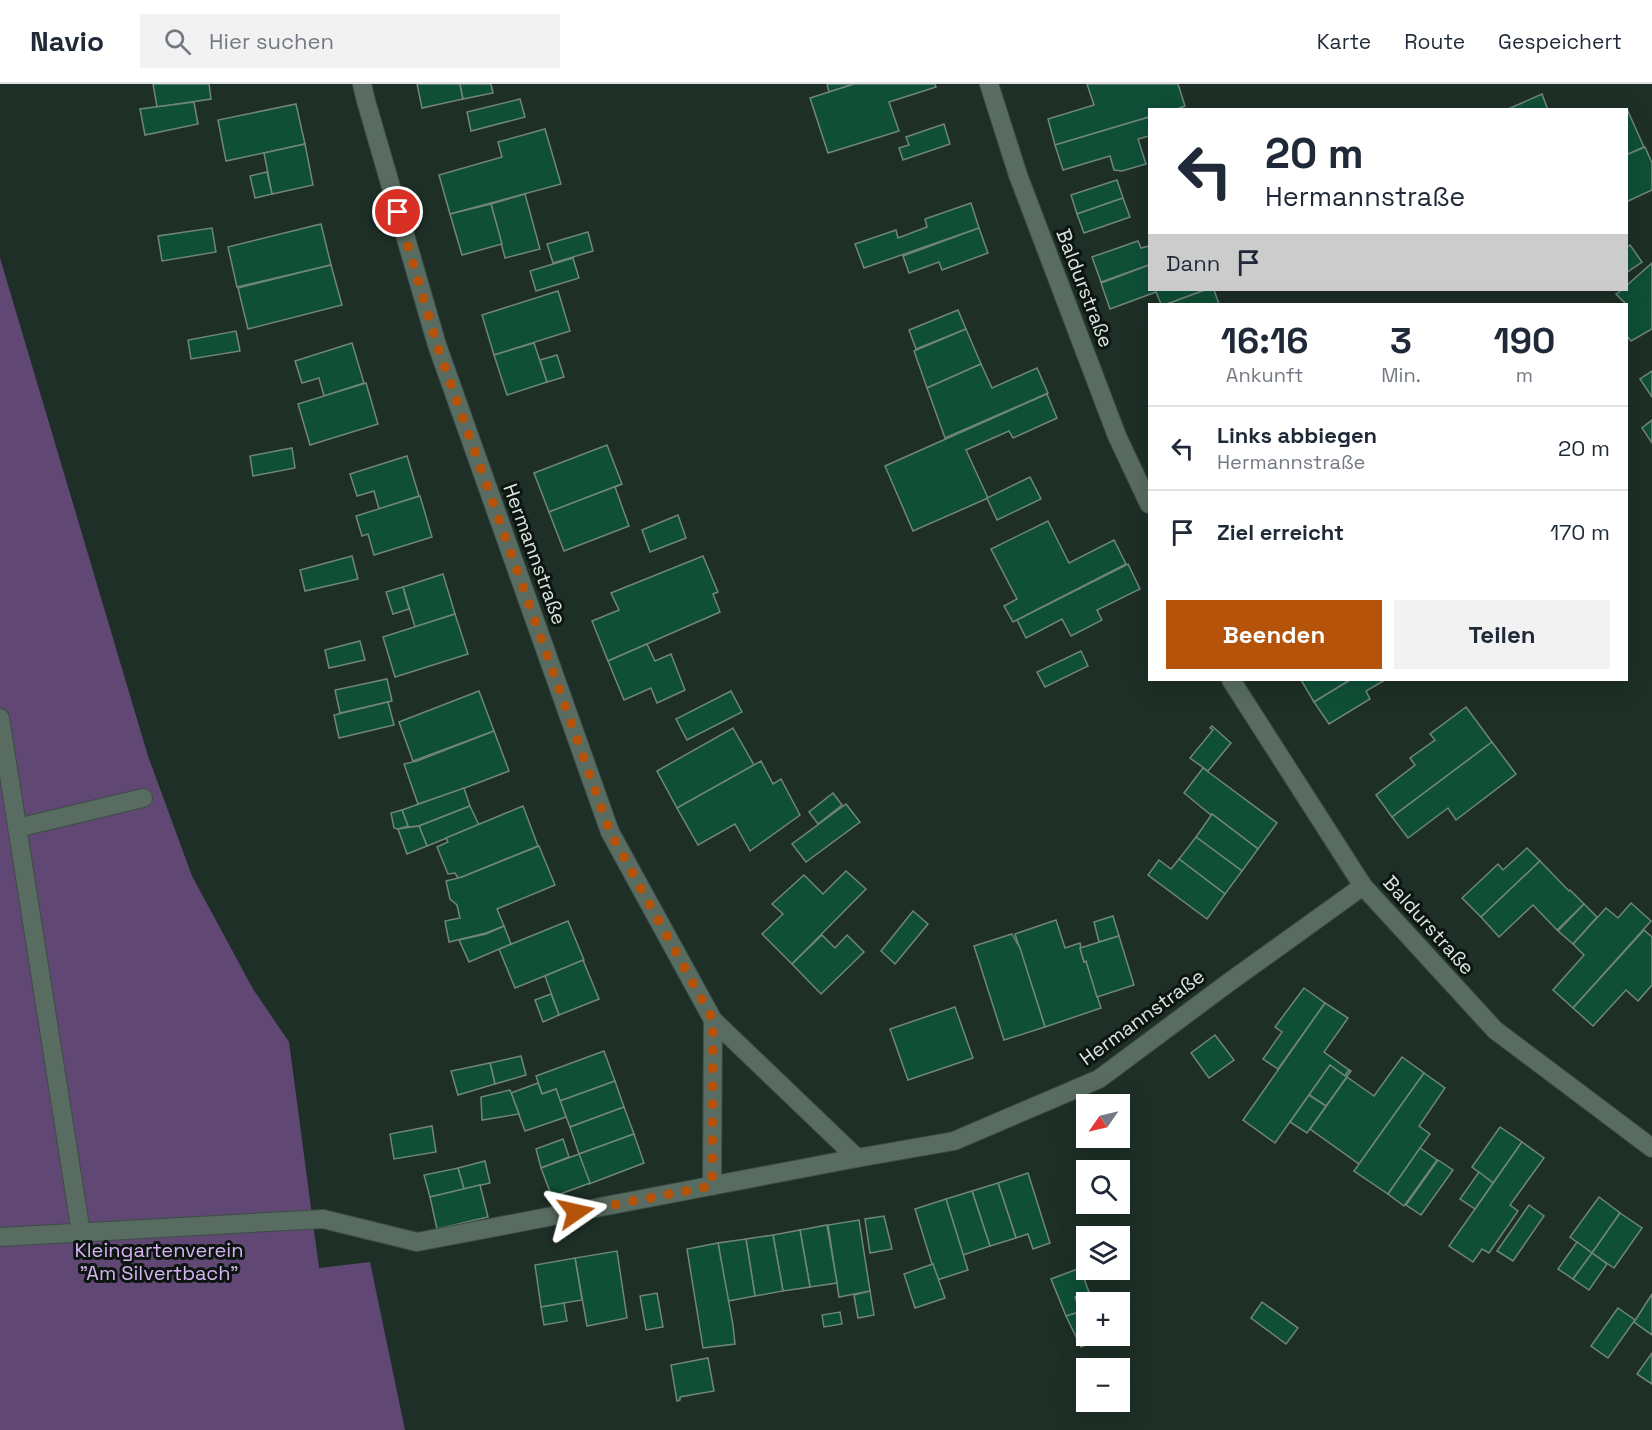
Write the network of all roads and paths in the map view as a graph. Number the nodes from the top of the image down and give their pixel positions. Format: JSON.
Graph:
{"nodes":[{"id":1,"x":362,"y":84,"type":"edge"},
{"id":2,"x":989,"y":84,"type":"edge"},
{"id":3,"x":1148,"y":502,"type":"edge"},
{"id":4,"x":1232,"y":681,"type":"edge"},
{"id":5,"x":0,"y":718,"type":"edge"},
{"id":6,"x":143,"y":798,"type":"dead end"},
{"id":7,"x":17,"y":828,"type":"junction"},
{"id":8,"x":1363,"y":886,"type":"junction"},
{"id":9,"x":713,"y":1020,"type":"junction"},
{"id":10,"x":1652,"y":1148,"type":"edge"},
{"id":11,"x":857,"y":1158,"type":"junction"},
{"id":12,"x":712,"y":1186,"type":"junction"},
{"id":13,"x":81,"y":1233,"type":"junction"},
{"id":14,"x":0,"y":1237,"type":"edge"}],
"edges":[{"from":1,"to":9,"type":"street","name":"Hermannstraße"},
{"from":2,"to":3,"type":"street","name":"Baldurstraße"},
{"from":4,"to":8,"type":"street","name":"Baldurstraße"},
{"from":5,"to":7,"type":"street"},
{"from":6,"to":7,"type":"street"},
{"from":7,"to":13,"type":"street"},
{"from":8,"to":10,"type":"street","name":"Baldurstraße"},
{"from":8,"to":11,"type":"street","name":"Hermannstraße"},
{"from":9,"to":11,"type":"street","name":"Hermannstraße"},
{"from":9,"to":12,"type":"street","name":"Hermannstraße"},
{"from":11,"to":12,"type":"street","name":"Hermannstraße"},
{"from":12,"to":13,"type":"street","name":"Hermannstraße"},
{"from":13,"to":14,"type":"street"}]}
